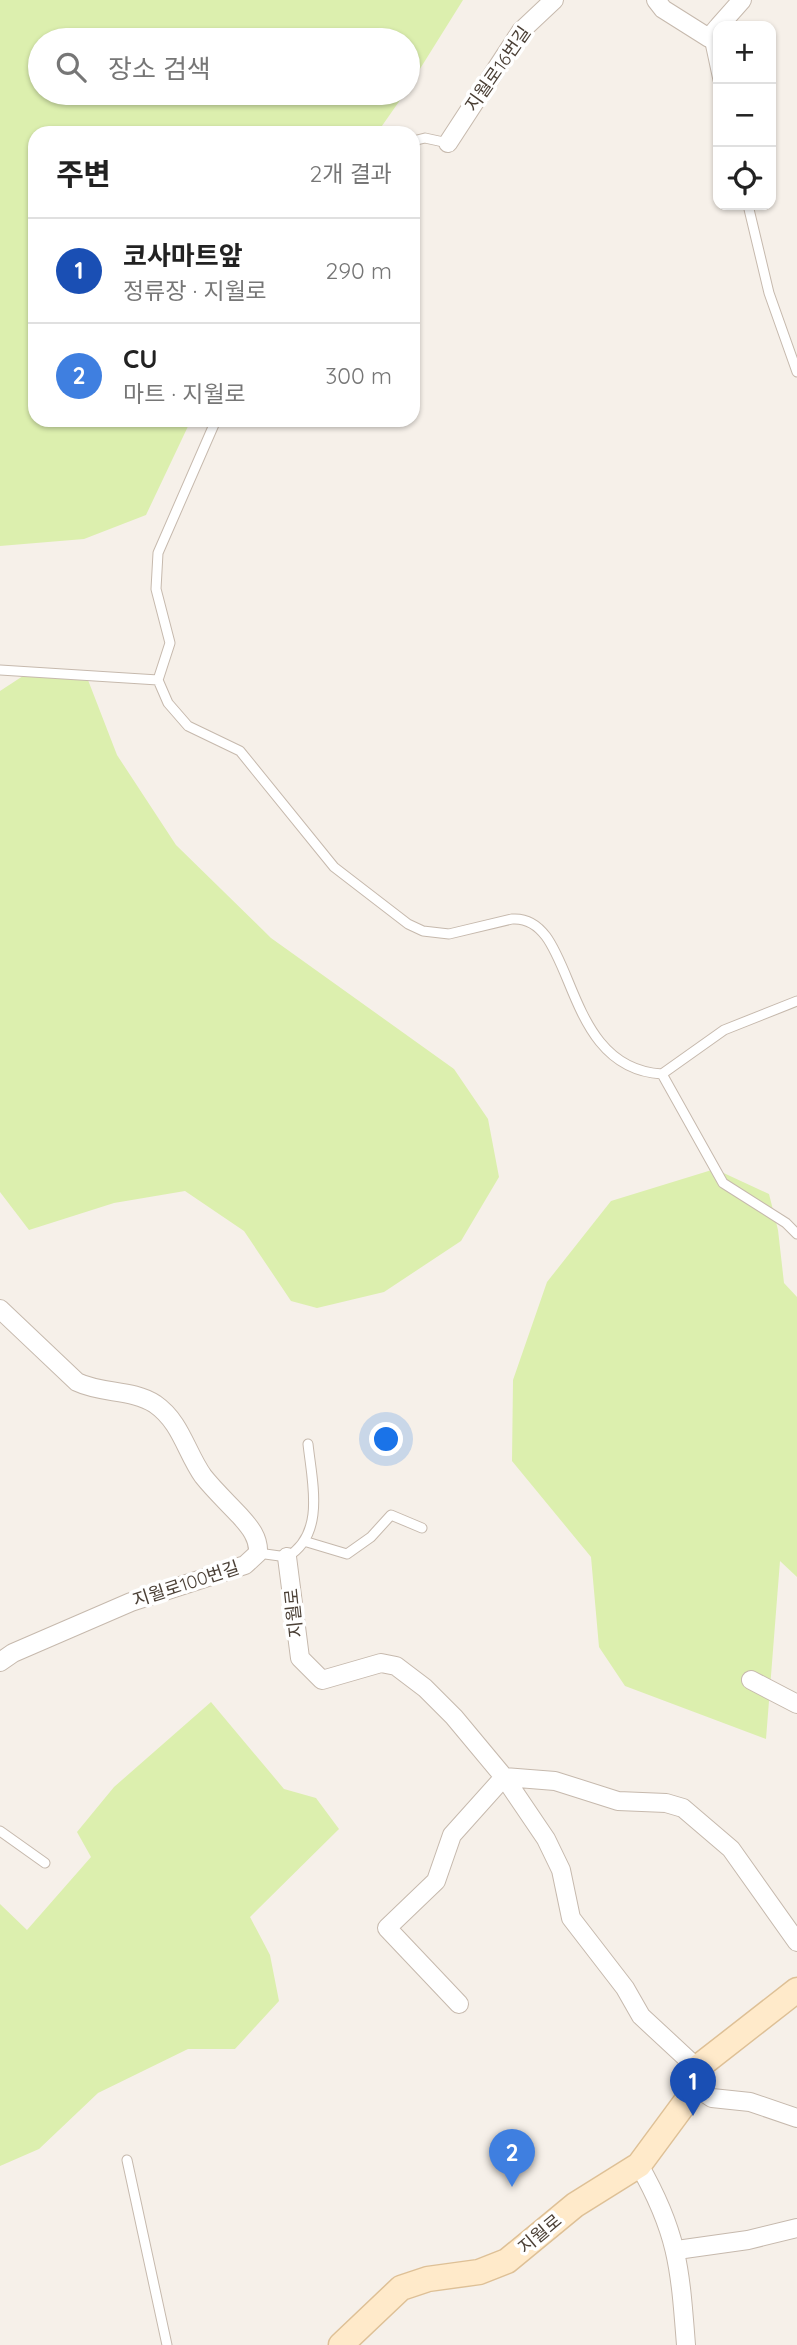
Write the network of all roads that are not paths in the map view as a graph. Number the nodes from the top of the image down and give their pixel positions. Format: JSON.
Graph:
{"nodes":[{"id":1,"x":554,"y":0,"type":"edge"},
{"id":2,"x":656,"y":0,"type":"edge"},
{"id":3,"x":742,"y":0,"type":"edge"},
{"id":4,"x":723,"y":21,"type":"edge"},
{"id":5,"x":713,"y":29,"type":"edge"},
{"id":6,"x":420,"y":139,"type":"edge"},
{"id":7,"x":448,"y":143,"type":"joint"},
{"id":8,"x":749,"y":210,"type":"edge"},
{"id":9,"x":797,"y":372,"type":"edge"},
{"id":10,"x":213,"y":427,"type":"edge"},
{"id":11,"x":0,"y":670,"type":"edge"},
{"id":12,"x":158,"y":680,"type":"junction"},
{"id":13,"x":797,"y":1001,"type":"edge"},
{"id":14,"x":662,"y":1074,"type":"junction"},
{"id":15,"x":797,"y":1234,"type":"edge"},
{"id":16,"x":0,"y":1309,"type":"edge"},
{"id":17,"x":308,"y":1444,"type":"dead end"},
{"id":18,"x":422,"y":1528,"type":"dead end"},
{"id":19,"x":307,"y":1542,"type":"junction"},
{"id":20,"x":258,"y":1553,"type":"junction"},
{"id":21,"x":287,"y":1557,"type":"junction"},
{"id":22,"x":0,"y":1662,"type":"edge"},
{"id":23,"x":751,"y":1681,"type":"dead end"},
{"id":24,"x":797,"y":1704,"type":"edge"},
{"id":25,"x":504,"y":1777,"type":"junction"},
{"id":26,"x":0,"y":1831,"type":"edge"},
{"id":27,"x":45,"y":1863,"type":"dead end"},
{"id":28,"x":797,"y":1942,"type":"edge"},
{"id":29,"x":797,"y":1990,"type":"edge"},
{"id":30,"x":459,"y":2004,"type":"dead end"},
{"id":31,"x":694,"y":2076,"type":"junction"},
{"id":32,"x":797,"y":2118,"type":"edge"},
{"id":33,"x":127,"y":2160,"type":"dead end"},
{"id":34,"x":639,"y":2165,"type":"junction"},
{"id":35,"x":797,"y":2228,"type":"edge"},
{"id":36,"x":677,"y":2250,"type":"junction"},
{"id":37,"x":167,"y":2345,"type":"edge"},
{"id":38,"x":341,"y":2345,"type":"edge"},
{"id":39,"x":686,"y":2345,"type":"edge"}],
"edges":[{"from":1,"to":7,"type":"street","name":"지월로16번길"},
{"from":2,"to":5,"type":"street"},
{"from":3,"to":4,"type":"street"},
{"from":6,"to":7,"type":"lane"},
{"from":8,"to":9,"type":"lane"},
{"from":10,"to":12,"type":"lane"},
{"from":11,"to":12,"type":"lane"},
{"from":12,"to":14,"type":"lane"},
{"from":13,"to":14,"type":"lane"},
{"from":14,"to":15,"type":"lane"},
{"from":16,"to":20,"type":"street","name":"지월로100번길"},
{"from":17,"to":19,"type":"lane"},
{"from":18,"to":19,"type":"lane"},
{"from":19,"to":21,"type":"lane"},
{"from":20,"to":21,"type":"lane"},
{"from":20,"to":22,"type":"street","name":"지월로100번길"},
{"from":21,"to":25,"type":"street","name":"지월로"},
{"from":23,"to":24,"type":"street"},
{"from":25,"to":28,"type":"street"},
{"from":25,"to":30,"type":"street"},
{"from":25,"to":31,"type":"street","name":"지월로"},
{"from":26,"to":27,"type":"lane"},
{"from":29,"to":31,"type":"street","name":"지월로"},
{"from":31,"to":32,"type":"street"},
{"from":31,"to":34,"type":"street","name":"지월로"},
{"from":33,"to":37,"type":"lane"},
{"from":34,"to":36,"type":"street"},
{"from":34,"to":38,"type":"street","name":"지월로"},
{"from":35,"to":36,"type":"street"},
{"from":36,"to":39,"type":"street"}]}
